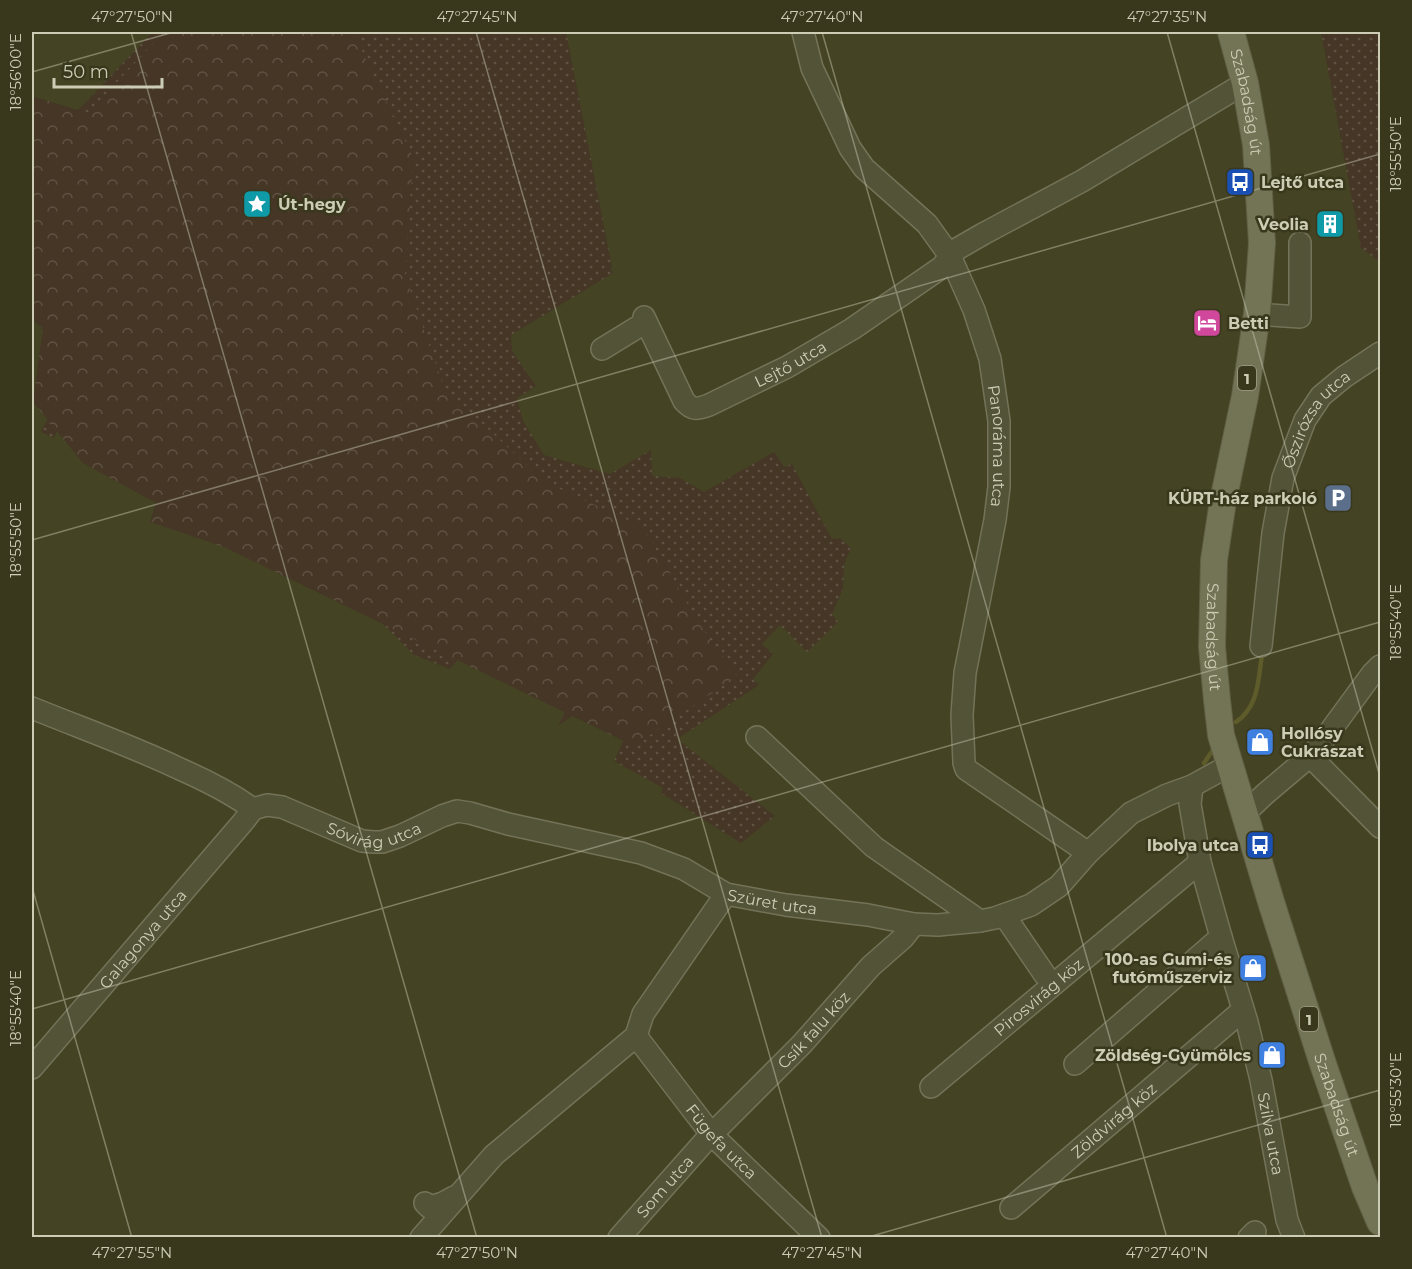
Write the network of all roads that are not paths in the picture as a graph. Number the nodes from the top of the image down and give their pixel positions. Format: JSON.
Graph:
{"nodes":[{"id":1,"x":803,"y":32,"type":"edge"},
{"id":2,"x":1231,"y":32,"type":"edge"},
{"id":3,"x":1245,"y":82,"type":"junction"},
{"id":4,"x":1300,"y":243,"type":"dead end"},
{"id":5,"x":950,"y":256,"type":"junction"},
{"id":6,"x":1257,"y":314,"type":"junction"},
{"id":7,"x":602,"y":349,"type":"dead end"},
{"id":8,"x":1380,"y":353,"type":"edge"},
{"id":9,"x":1261,"y":646,"type":"dead end"},
{"id":10,"x":1380,"y":666,"type":"edge"},
{"id":11,"x":32,"y":708,"type":"edge"},
{"id":12,"x":757,"y":737,"type":"dead end"},
{"id":13,"x":1310,"y":756,"type":"junction"},
{"id":14,"x":1230,"y":765,"type":"junction"},
{"id":15,"x":1192,"y":786,"type":"junction"},
{"id":16,"x":253,"y":809,"type":"junction"},
{"id":17,"x":1244,"y":814,"type":"junction"},
{"id":18,"x":1380,"y":827,"type":"edge"},
{"id":19,"x":1088,"y":853,"type":"junction"},
{"id":20,"x":1200,"y":862,"type":"junction"},
{"id":21,"x":726,"y":894,"type":"junction"},
{"id":22,"x":1004,"y":915,"type":"junction"},
{"id":23,"x":981,"y":921,"type":"junction"},
{"id":24,"x":914,"y":924,"type":"junction"},
{"id":25,"x":1221,"y":938,"type":"junction"},
{"id":26,"x":1045,"y":975,"type":"dead end"},
{"id":27,"x":1243,"y":1010,"type":"junction"},
{"id":28,"x":636,"y":1036,"type":"junction"},
{"id":29,"x":1075,"y":1064,"type":"dead end"},
{"id":30,"x":32,"y":1068,"type":"edge"},
{"id":31,"x":931,"y":1087,"type":"dead end"},
{"id":32,"x":712,"y":1135,"type":"junction"},
{"id":33,"x":1373,"y":1184,"type":"edge"},
{"id":34,"x":460,"y":1193,"type":"junction"},
{"id":35,"x":425,"y":1203,"type":"dead end"},
{"id":36,"x":1011,"y":1208,"type":"dead end"},
{"id":37,"x":1380,"y":1222,"type":"edge"},
{"id":38,"x":421,"y":1238,"type":"edge"},
{"id":39,"x":619,"y":1238,"type":"edge"},
{"id":40,"x":819,"y":1238,"type":"edge"},
{"id":41,"x":1294,"y":1238,"type":"edge"}],
"edges":[{"from":1,"to":5,"type":"street","name":"Panoráma utca"},
{"from":2,"to":3,"type":"main road","name":"Szabadság út","number":"1"},
{"from":3,"to":5,"type":"street","name":"Lejtő utca"},
{"from":3,"to":6,"type":"main road","name":"Szabadság út","number":"1"},
{"from":4,"to":6,"type":"street"},
{"from":5,"to":7,"type":"street","name":"Lejtő utca"},
{"from":5,"to":19,"type":"street","name":"Panoráma utca"},
{"from":6,"to":14,"type":"main road","name":"Szabadság út","number":"1"},
{"from":8,"to":9,"type":"street","name":"Őszirózsa utca"},
{"from":10,"to":13,"type":"street"},
{"from":11,"to":16,"type":"street"},
{"from":12,"to":23,"type":"street"},
{"from":13,"to":17,"type":"street"},
{"from":13,"to":18,"type":"street"},
{"from":14,"to":15,"type":"street","name":"Szüret utca"},
{"from":14,"to":17,"type":"main road","name":"Szabadság út","number":"1"},
{"from":15,"to":19,"type":"street","name":"Szüret utca"},
{"from":15,"to":20,"type":"street","name":"Szilva utca"},
{"from":16,"to":21,"type":"street","name":"Sóvirág utca"},
{"from":16,"to":30,"type":"street","name":"Galagonya utca"},
{"from":17,"to":33,"type":"main road","name":"Szabadság út","number":"1"},
{"from":19,"to":22,"type":"street","name":"Szüret utca"},
{"from":20,"to":25,"type":"street","name":"Szilva utca"},
{"from":20,"to":31,"type":"street","name":"Pirosvirág köz"},
{"from":21,"to":24,"type":"street","name":"Szüret utca"},
{"from":21,"to":28,"type":"street","name":"Szüret utca"},
{"from":22,"to":23,"type":"street","name":"Szüret utca"},
{"from":22,"to":26,"type":"street"},
{"from":23,"to":24,"type":"street","name":"Szüret utca"},
{"from":24,"to":32,"type":"street","name":"Csík falu köz"},
{"from":25,"to":27,"type":"street","name":"Szilva utca"},
{"from":25,"to":29,"type":"street"},
{"from":27,"to":36,"type":"street","name":"Zöldvirág köz"},
{"from":27,"to":41,"type":"street","name":"Szilva utca"},
{"from":28,"to":32,"type":"street","name":"Fügefa utca"},
{"from":28,"to":34,"type":"street","name":"Szüret utca"},
{"from":32,"to":39,"type":"street","name":"Som utca"},
{"from":32,"to":40,"type":"street","name":"Fügefa utca"},
{"from":33,"to":37,"type":"main road","name":"Szabadság út","number":"1"},
{"from":34,"to":35,"type":"street"},
{"from":34,"to":38,"type":"street","name":"Szüret utca"}]}
